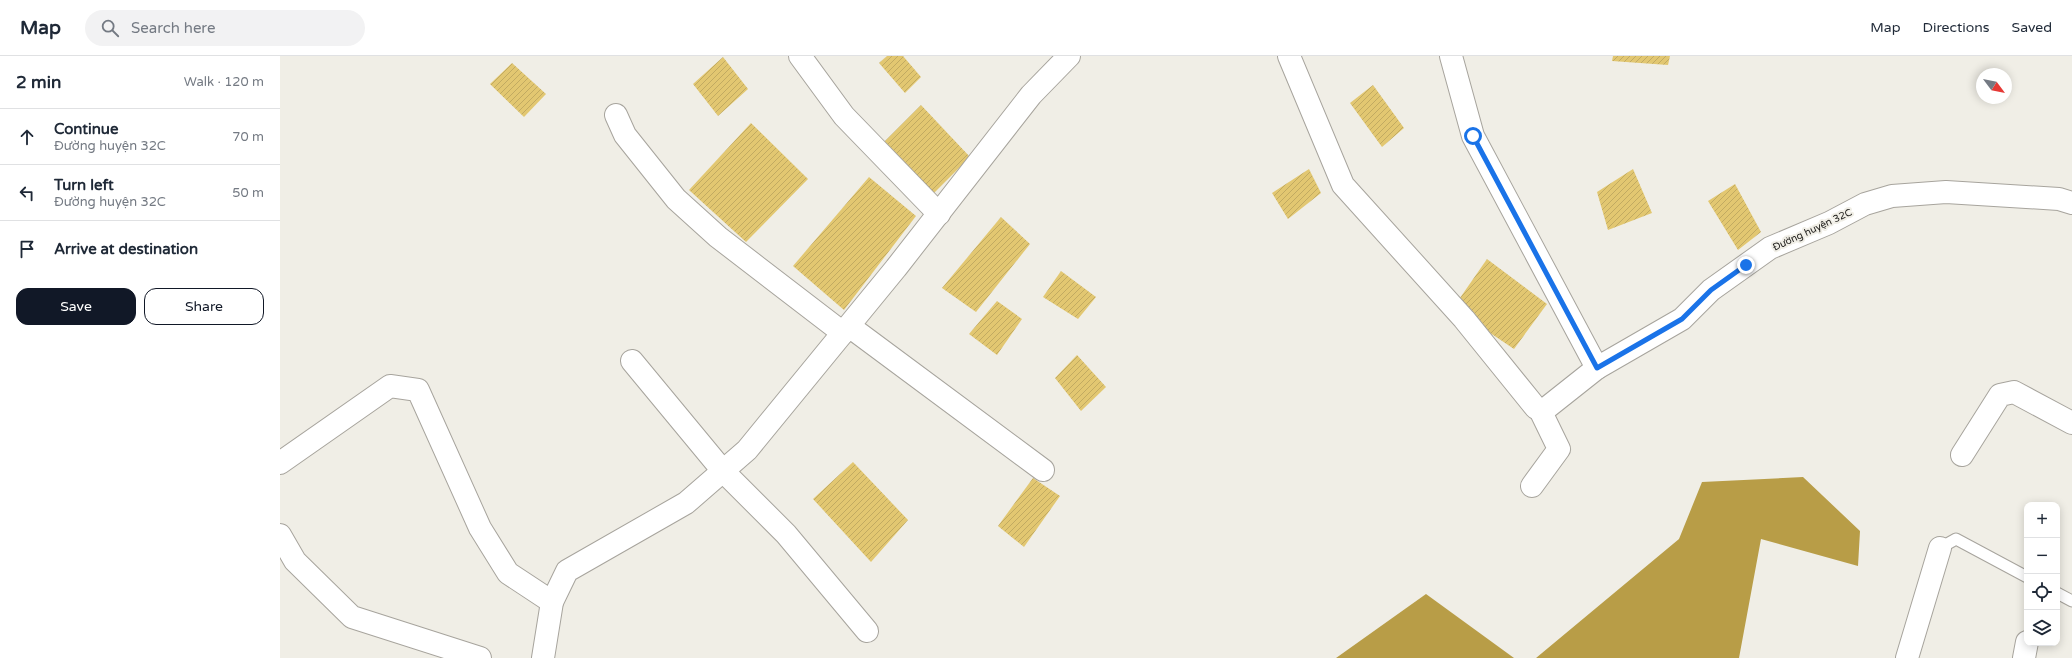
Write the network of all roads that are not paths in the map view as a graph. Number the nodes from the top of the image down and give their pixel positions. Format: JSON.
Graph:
{"nodes":[{"id":1,"x":800,"y":56,"type":"edge"},
{"id":2,"x":1069,"y":56,"type":"edge"},
{"id":3,"x":1289,"y":56,"type":"edge"},
{"id":4,"x":1451,"y":56,"type":"edge"},
{"id":5,"x":616,"y":115,"type":"dead end"},
{"id":6,"x":2072,"y":202,"type":"edge"},
{"id":7,"x":939,"y":214,"type":"junction"},
{"id":8,"x":846,"y":330,"type":"junction"},
{"id":9,"x":632,"y":361,"type":"dead end"},
{"id":10,"x":1597,"y":368,"type":"junction"},
{"id":11,"x":1540,"y":410,"type":"junction"},
{"id":12,"x":2072,"y":423,"type":"edge"},
{"id":13,"x":1962,"y":455,"type":"dead end"},
{"id":14,"x":280,"y":463,"type":"edge"},
{"id":15,"x":1043,"y":470,"type":"dead end"},
{"id":16,"x":723,"y":471,"type":"junction"},
{"id":17,"x":1532,"y":486,"type":"dead end"},
{"id":18,"x":280,"y":535,"type":"edge"},
{"id":19,"x":1940,"y":548,"type":"joint"},
{"id":20,"x":2024,"y":575,"type":"edge"},
{"id":21,"x":2060,"y":595,"type":"edge"},
{"id":22,"x":2072,"y":601,"type":"edge"},
{"id":23,"x":552,"y":602,"type":"junction"},
{"id":24,"x":867,"y":631,"type":"dead end"},
{"id":25,"x":2026,"y":646,"type":"edge"},
{"id":26,"x":480,"y":658,"type":"edge"},
{"id":27,"x":543,"y":658,"type":"edge"},
{"id":28,"x":1908,"y":658,"type":"edge"},
{"id":29,"x":2024,"y":658,"type":"edge"}],
"edges":[{"from":1,"to":7,"type":"street"},
{"from":2,"to":7,"type":"street"},
{"from":3,"to":11,"type":"street"},
{"from":4,"to":10,"type":"street"},
{"from":5,"to":8,"type":"street"},
{"from":6,"to":10,"type":"street","name":"Đường huyện 32C"},
{"from":7,"to":8,"type":"street"},
{"from":8,"to":15,"type":"street"},
{"from":8,"to":16,"type":"street"},
{"from":9,"to":16,"type":"street"},
{"from":10,"to":11,"type":"street","name":"Đường huyện 32C"},
{"from":11,"to":17,"type":"street"},
{"from":12,"to":13,"type":"street"},
{"from":14,"to":23,"type":"street"},
{"from":16,"to":23,"type":"street"},
{"from":16,"to":24,"type":"street"},
{"from":18,"to":26,"type":"street"},
{"from":19,"to":20,"type":"lane"},
{"from":19,"to":28,"type":"street"},
{"from":21,"to":22,"type":"lane"},
{"from":23,"to":27,"type":"street"},
{"from":25,"to":29,"type":"street"}]}
